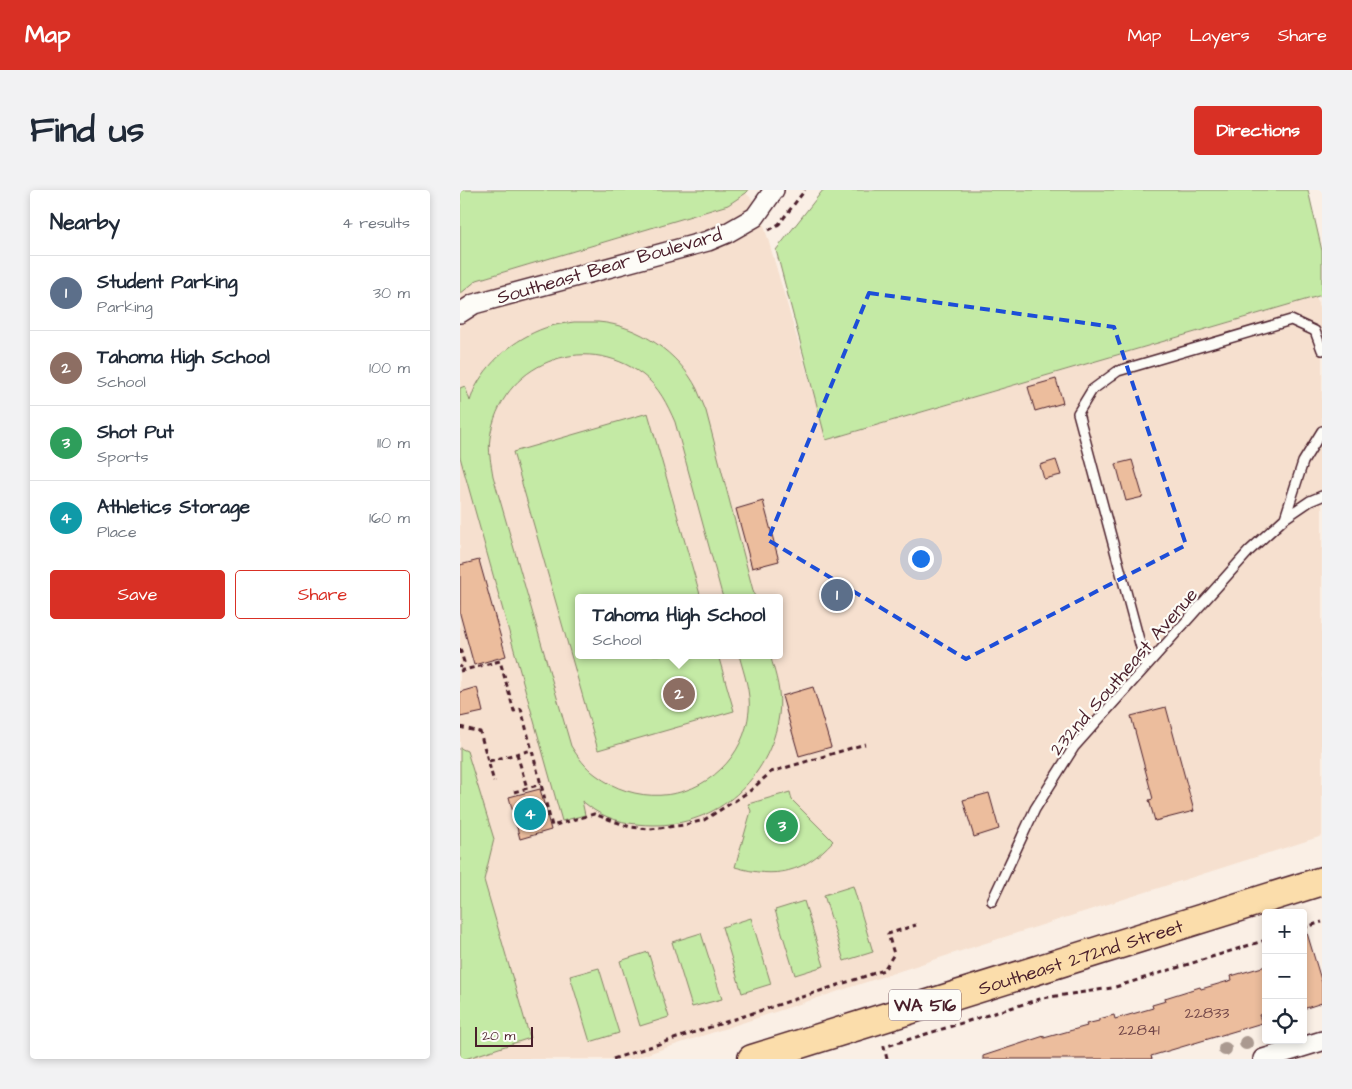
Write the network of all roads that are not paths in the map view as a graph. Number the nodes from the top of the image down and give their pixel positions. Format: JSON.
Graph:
{"nodes":[{"id":1,"x":774,"y":190,"type":"edge"},
{"id":2,"x":460,"y":312,"type":"edge"},
{"id":3,"x":1322,"y":350,"type":"edge"},
{"id":4,"x":1322,"y":430,"type":"edge"},
{"id":5,"x":1322,"y":496,"type":"edge"},
{"id":6,"x":1285,"y":518,"type":"junction"},
{"id":7,"x":1146,"y":666,"type":"junction"},
{"id":8,"x":1322,"y":881,"type":"edge"},
{"id":9,"x":992,"y":901,"type":"dead end"},
{"id":10,"x":1322,"y":1040,"type":"edge"},
{"id":11,"x":752,"y":1059,"type":"edge"},
{"id":12,"x":1263,"y":1059,"type":"edge"}],
"edges":[{"from":1,"to":2,"type":"street","name":"Southeast Bear Boulevard"},
{"from":3,"to":7,"type":"lane"},
{"from":4,"to":6,"type":"lane"},
{"from":5,"to":6,"type":"lane","name":"232nd Southeast Avenue"},
{"from":6,"to":7,"type":"lane","name":"232nd Southeast Avenue"},
{"from":7,"to":9,"type":"lane","name":"232nd Southeast Avenue"},
{"from":8,"to":11,"type":"main road","name":"Southeast 272nd Street","number":"WA 516"},
{"from":10,"to":12,"type":"street"}]}
